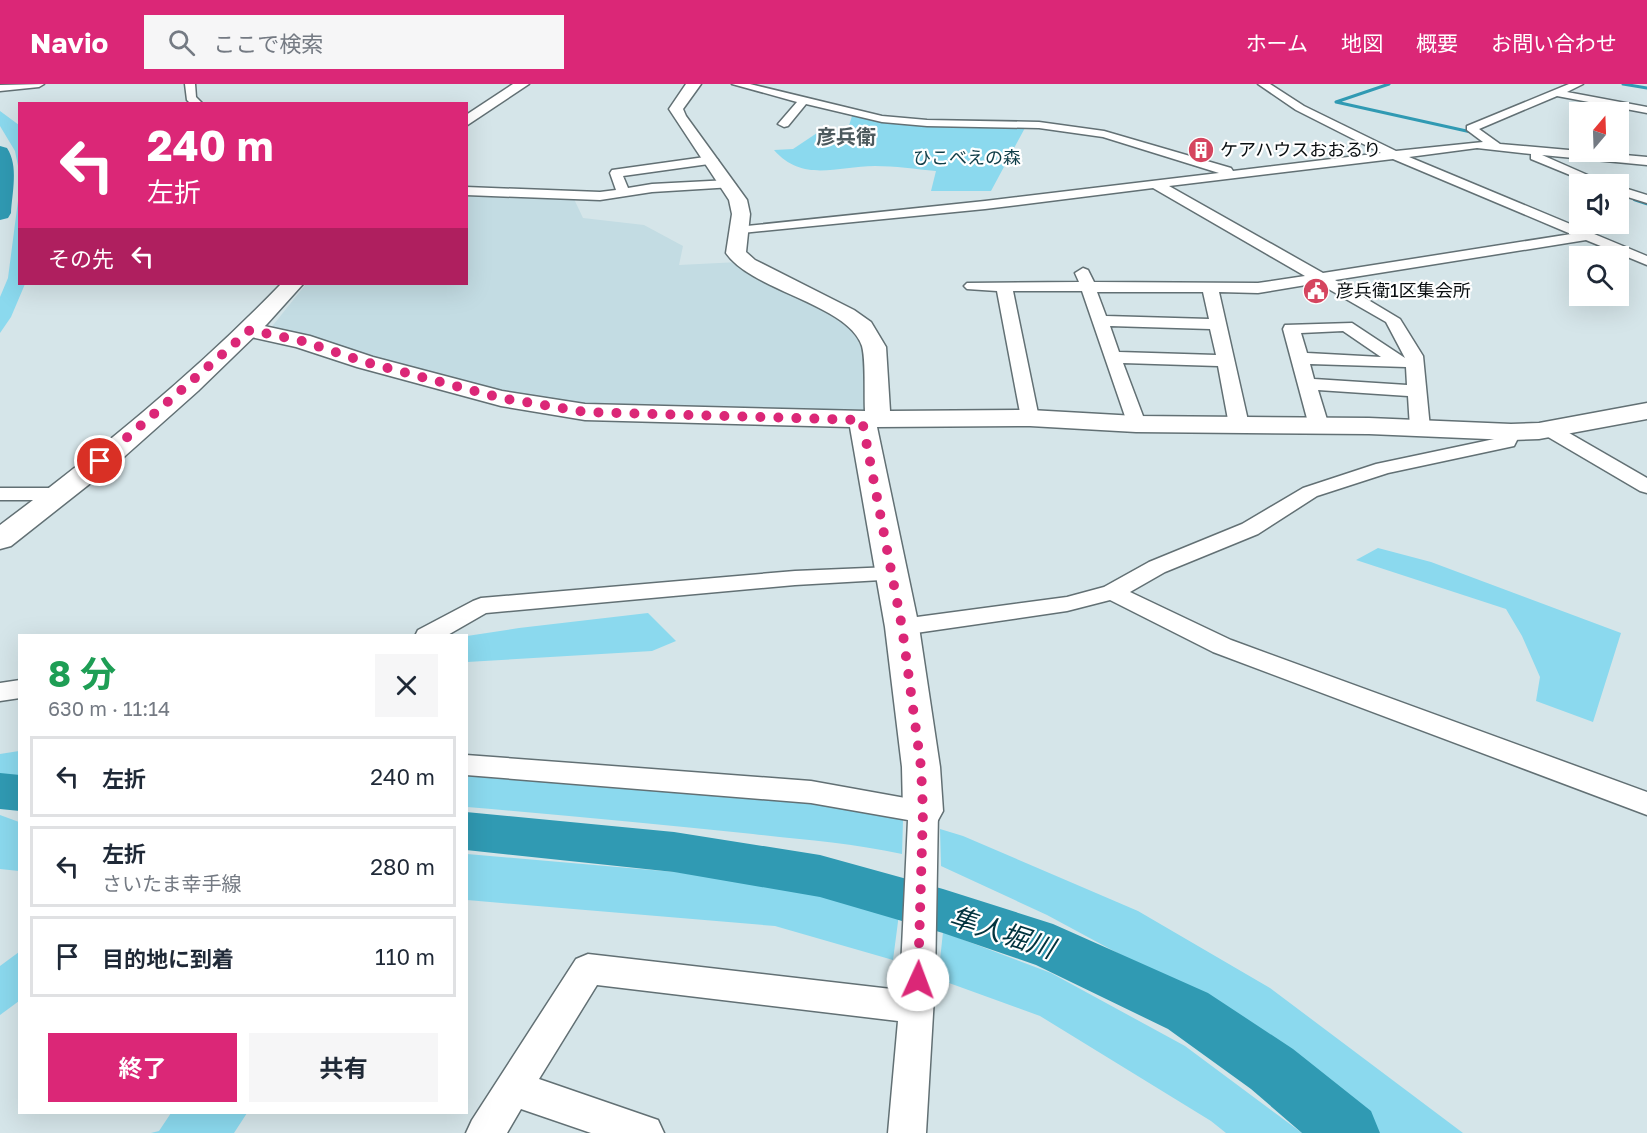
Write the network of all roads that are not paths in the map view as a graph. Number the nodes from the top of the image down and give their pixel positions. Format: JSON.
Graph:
{"nodes":[{"id":1,"x":39,"y":84,"type":"edge"},
{"id":2,"x":190,"y":84,"type":"edge"},
{"id":3,"x":522,"y":84,"type":"edge"},
{"id":4,"x":694,"y":84,"type":"edge"},
{"id":5,"x":737,"y":84,"type":"edge"},
{"id":6,"x":1263,"y":84,"type":"edge"},
{"id":7,"x":1578,"y":84,"type":"edge"},
{"id":8,"x":4,"y":87,"type":"edge"},
{"id":9,"x":1556,"y":93,"type":"junction"},
{"id":10,"x":804,"y":100,"type":"junction"},
{"id":11,"x":196,"y":102,"type":"edge"},
{"id":12,"x":1647,"y":110,"type":"edge"},
{"id":13,"x":468,"y":121,"type":"edge"},
{"id":14,"x":784,"y":124,"type":"dead end"},
{"id":15,"x":1495,"y":145,"type":"junction"},
{"id":16,"x":1516,"y":147,"type":"junction"},
{"id":17,"x":1392,"y":154,"type":"junction"},
{"id":18,"x":712,"y":160,"type":"junction"},
{"id":19,"x":1647,"y":161,"type":"edge"},
{"id":20,"x":1235,"y":174,"type":"junction"},
{"id":21,"x":1579,"y":174,"type":"edge"},
{"id":22,"x":729,"y":184,"type":"junction"},
{"id":23,"x":1155,"y":184,"type":"junction"},
{"id":24,"x":468,"y":191,"type":"edge"},
{"id":25,"x":623,"y":192,"type":"junction"},
{"id":26,"x":1629,"y":193,"type":"edge"},
{"id":27,"x":1647,"y":199,"type":"edge"},
{"id":28,"x":737,"y":231,"type":"junction"},
{"id":29,"x":1587,"y":236,"type":"junction"},
{"id":30,"x":1647,"y":261,"type":"edge"},
{"id":31,"x":1321,"y":278,"type":"junction"},
{"id":32,"x":1085,"y":280,"type":"junction"},
{"id":33,"x":291,"y":285,"type":"edge"},
{"id":34,"x":972,"y":286,"type":"dead end"},
{"id":35,"x":1004,"y":287,"type":"junction"},
{"id":36,"x":1210,"y":287,"type":"junction"},
{"id":37,"x":1100,"y":321,"type":"junction"},
{"id":38,"x":1218,"y":324,"type":"junction"},
{"id":39,"x":250,"y":330,"type":"junction"},
{"id":40,"x":1112,"y":357,"type":"junction"},
{"id":41,"x":1299,"y":358,"type":"junction"},
{"id":42,"x":1226,"y":361,"type":"junction"},
{"id":43,"x":1408,"y":363,"type":"junction"},
{"id":44,"x":1307,"y":384,"type":"junction"},
{"id":45,"x":1417,"y":391,"type":"junction"},
{"id":46,"x":1647,"y":411,"type":"edge"},
{"id":47,"x":1030,"y":418,"type":"junction"},
{"id":48,"x":870,"y":419,"type":"junction"},
{"id":49,"x":1136,"y":424,"type":"junction"},
{"id":50,"x":1239,"y":425,"type":"junction"},
{"id":51,"x":1319,"y":426,"type":"junction"},
{"id":52,"x":1420,"y":428,"type":"junction"},
{"id":53,"x":1550,"y":429,"type":"junction"},
{"id":54,"x":1510,"y":432,"type":"junction"},
{"id":55,"x":1647,"y":487,"type":"edge"},
{"id":56,"x":0,"y":494,"type":"edge"},
{"id":57,"x":62,"y":494,"type":"junction"},
{"id":58,"x":0,"y":540,"type":"edge"},
{"id":59,"x":891,"y":574,"type":"junction"},
{"id":60,"x":1112,"y":592,"type":"junction"},
{"id":61,"x":902,"y":627,"type":"junction"},
{"id":62,"x":432,"y":634,"type":"edge"},
{"id":63,"x":18,"y":689,"type":"edge"},
{"id":64,"x":0,"y":692,"type":"edge"},
{"id":65,"x":468,"y":765,"type":"edge"},
{"id":66,"x":1647,"y":804,"type":"edge"},
{"id":67,"x":923,"y":811,"type":"junction"},
{"id":68,"x":917,"y":994,"type":"junction"},
{"id":69,"x":513,"y":1088,"type":"junction"},
{"id":70,"x":484,"y":1133,"type":"edge"},
{"id":71,"x":645,"y":1133,"type":"edge"},
{"id":72,"x":907,"y":1133,"type":"edge"}],
"edges":[{"from":1,"to":8,"type":"street"},
{"from":2,"to":11,"type":"street"},
{"from":3,"to":13,"type":"street"},
{"from":4,"to":18,"type":"street"},
{"from":5,"to":10,"type":"street"},
{"from":6,"to":17,"type":"street"},
{"from":7,"to":9,"type":"street"},
{"from":9,"to":12,"type":"street"},
{"from":9,"to":15,"type":"street"},
{"from":10,"to":14,"type":"street"},
{"from":10,"to":20,"type":"street"},
{"from":15,"to":16,"type":"street"},
{"from":15,"to":17,"type":"street"},
{"from":16,"to":19,"type":"street"},
{"from":16,"to":21,"type":"street"},
{"from":17,"to":20,"type":"street"},
{"from":17,"to":29,"type":"street"},
{"from":18,"to":22,"type":"street"},
{"from":18,"to":25,"type":"street"},
{"from":20,"to":23,"type":"street"},
{"from":22,"to":25,"type":"street"},
{"from":22,"to":28,"type":"street"},
{"from":23,"to":28,"type":"street"},
{"from":23,"to":31,"type":"street"},
{"from":24,"to":25,"type":"street"},
{"from":26,"to":27,"type":"street"},
{"from":28,"to":48,"type":"street"},
{"from":29,"to":30,"type":"street"},
{"from":29,"to":31,"type":"street"},
{"from":31,"to":36,"type":"street"},
{"from":31,"to":43,"type":"street"},
{"from":32,"to":35,"type":"street"},
{"from":32,"to":36,"type":"street"},
{"from":32,"to":37,"type":"street"},
{"from":33,"to":39,"type":"street"},
{"from":34,"to":35,"type":"street"},
{"from":35,"to":47,"type":"street"},
{"from":36,"to":38,"type":"street"},
{"from":37,"to":38,"type":"street"},
{"from":37,"to":40,"type":"street"},
{"from":38,"to":42,"type":"street"},
{"from":39,"to":48,"type":"street"},
{"from":39,"to":57,"type":"street"},
{"from":40,"to":42,"type":"street"},
{"from":40,"to":49,"type":"street"},
{"from":41,"to":43,"type":"street"},
{"from":41,"to":43,"type":"street"},
{"from":41,"to":44,"type":"street"},
{"from":42,"to":50,"type":"street"},
{"from":43,"to":45,"type":"street"},
{"from":44,"to":45,"type":"street"},
{"from":44,"to":51,"type":"street"},
{"from":45,"to":52,"type":"street"},
{"from":46,"to":53,"type":"street"},
{"from":47,"to":48,"type":"street"},
{"from":47,"to":49,"type":"street"},
{"from":48,"to":59,"type":"street"},
{"from":49,"to":50,"type":"street"},
{"from":50,"to":51,"type":"street"},
{"from":51,"to":52,"type":"street"},
{"from":52,"to":54,"type":"street"},
{"from":53,"to":54,"type":"street"},
{"from":53,"to":55,"type":"street"},
{"from":54,"to":60,"type":"street"},
{"from":56,"to":57,"type":"street"},
{"from":57,"to":58,"type":"street"},
{"from":59,"to":61,"type":"street"},
{"from":59,"to":62,"type":"street"},
{"from":60,"to":61,"type":"street"},
{"from":60,"to":66,"type":"street"},
{"from":61,"to":67,"type":"street"},
{"from":63,"to":64,"type":"street"},
{"from":65,"to":67,"type":"street"},
{"from":67,"to":68,"type":"street"},
{"from":68,"to":69,"type":"street"},
{"from":68,"to":72,"type":"street"},
{"from":69,"to":70,"type":"street"},
{"from":69,"to":71,"type":"street"}]}
